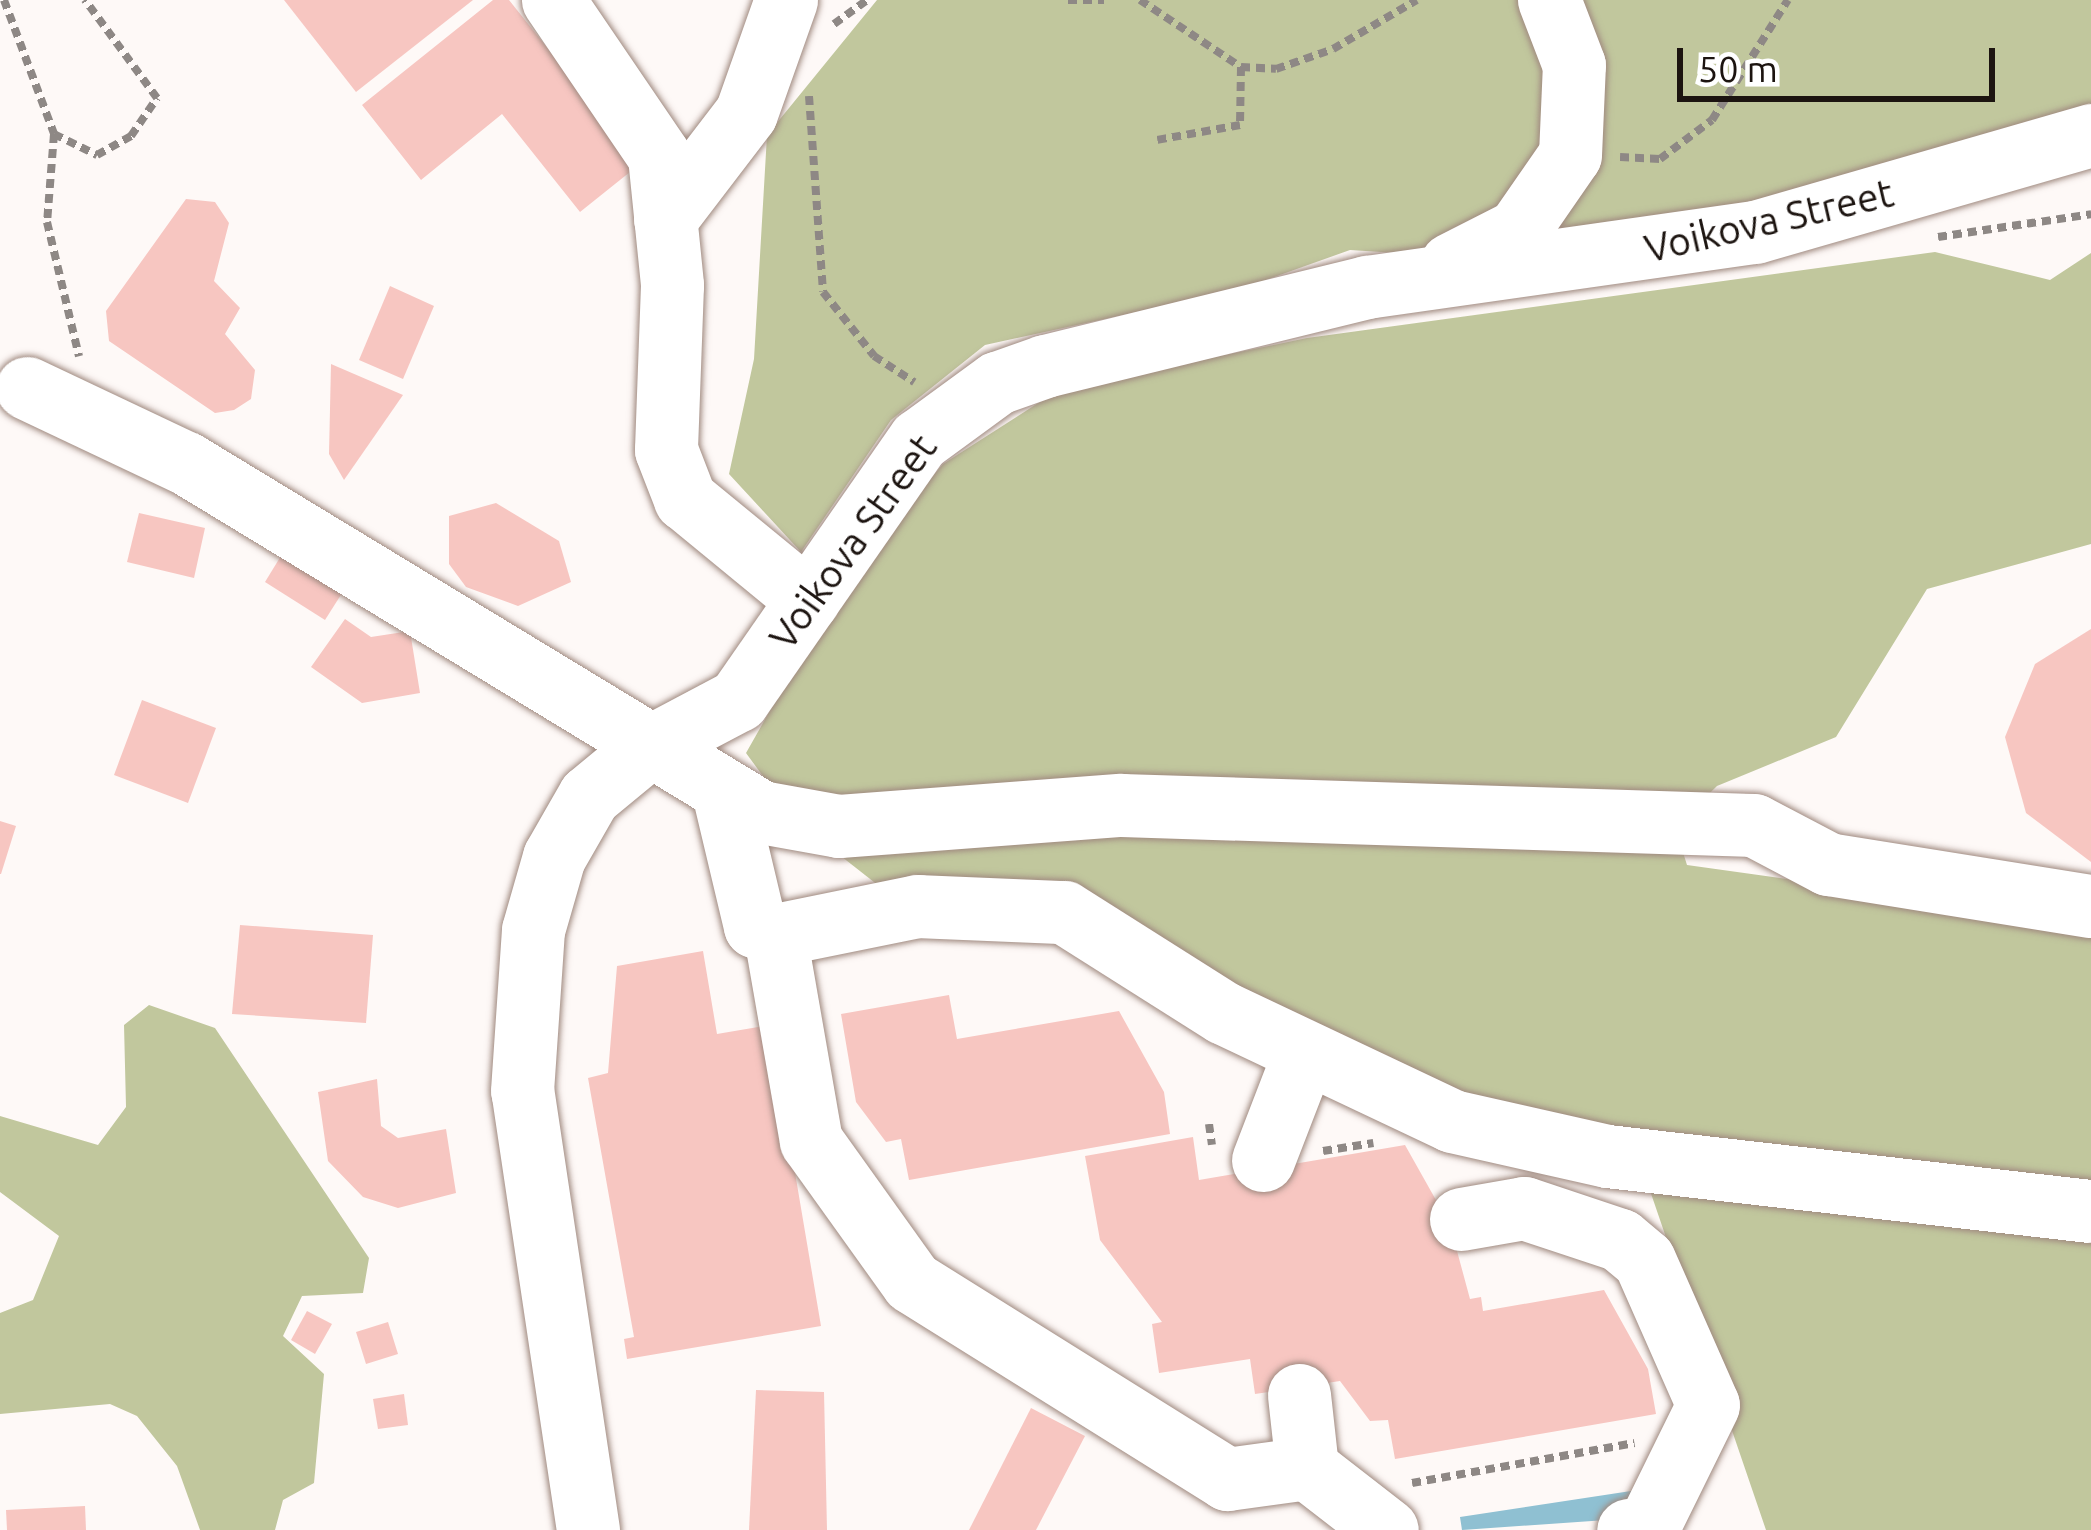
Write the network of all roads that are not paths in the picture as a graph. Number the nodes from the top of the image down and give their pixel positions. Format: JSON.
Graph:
{"nodes":[{"id":1,"x":553,"y":0,"type":"edge"},
{"id":2,"x":1549,"y":0,"type":"edge"},
{"id":3,"x":802,"y":19,"type":"edge"},
{"id":4,"x":2091,"y":134,"type":"edge"},
{"id":5,"x":665,"y":219,"type":"junction"},
{"id":6,"x":1414,"y":282,"type":"junction"},
{"id":7,"x":42,"y":395,"type":"road end"},
{"id":8,"x":808,"y":600,"type":"junction"},
{"id":9,"x":647,"y":748,"type":"junction"},
{"id":10,"x":724,"y":796,"type":"junction"},
{"id":11,"x":2091,"y":906,"type":"edge"},
{"id":12,"x":775,"y":934,"type":"junction"},
{"id":13,"x":1304,"y":1054,"type":"junction"},
{"id":14,"x":1607,"y":1156,"type":"junction"},
{"id":15,"x":1263,"y":1160,"type":"road end"},
{"id":16,"x":2091,"y":1211,"type":"edge"},
{"id":17,"x":1461,"y":1220,"type":"dead end"},
{"id":18,"x":1582,"y":1227,"type":"junction"},
{"id":19,"x":1298,"y":1395,"type":"dead end"},
{"id":20,"x":1307,"y":1468,"type":"junction"},
{"id":21,"x":1401,"y":1518,"type":"edge"},
{"id":22,"x":588,"y":1530,"type":"edge"},
{"id":23,"x":1628,"y":1530,"type":"edge"}],
"edges":[{"from":1,"to":5,"type":"street"},
{"from":2,"to":6,"type":"street"},
{"from":3,"to":5,"type":"street"},
{"from":4,"to":6,"type":"street","name":"Voikova Street"},
{"from":5,"to":8,"type":"street"},
{"from":6,"to":8,"type":"street","name":"Voikova Street"},
{"from":7,"to":9,"type":"street"},
{"from":8,"to":9,"type":"street","name":"Voikova Street"},
{"from":9,"to":10,"type":"street"},
{"from":9,"to":22,"type":"street","name":"Voikova Street"},
{"from":10,"to":11,"type":"street"},
{"from":10,"to":12,"type":"street"},
{"from":12,"to":13,"type":"street"},
{"from":12,"to":20,"type":"street"},
{"from":13,"to":14,"type":"street"},
{"from":13,"to":15,"type":"street"},
{"from":14,"to":16,"type":"street"},
{"from":14,"to":18,"type":"street"},
{"from":17,"to":18,"type":"street"},
{"from":18,"to":23,"type":"street"},
{"from":19,"to":20,"type":"street"},
{"from":20,"to":21,"type":"street"}]}
